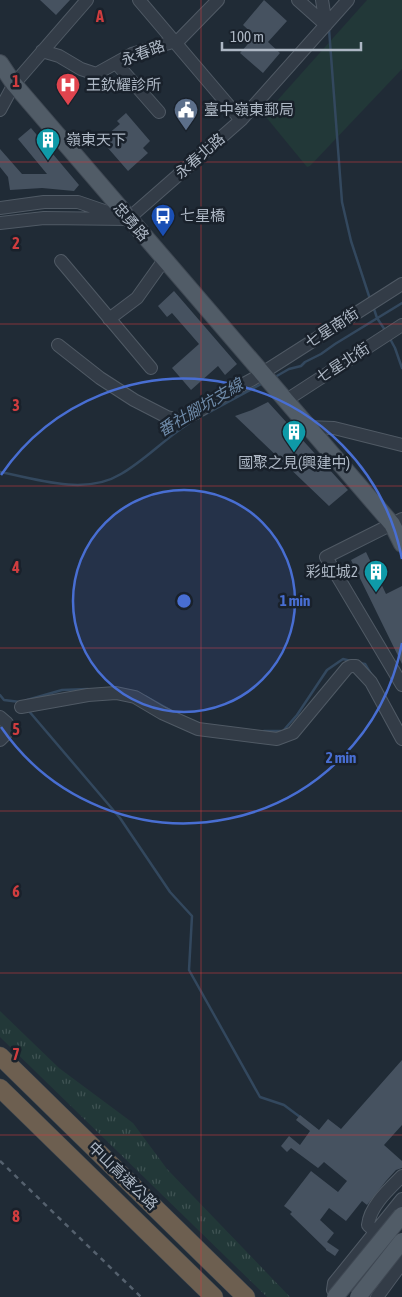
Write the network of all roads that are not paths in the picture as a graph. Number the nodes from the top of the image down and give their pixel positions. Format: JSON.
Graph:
{"nodes":[{"id":1,"x":87,"y":0,"type":"edge"},
{"id":2,"x":138,"y":0,"type":"edge"},
{"id":3,"x":218,"y":0,"type":"edge"},
{"id":4,"x":298,"y":0,"type":"edge"},
{"id":5,"x":322,"y":0,"type":"edge"},
{"id":6,"x":348,"y":0,"type":"edge"},
{"id":7,"x":326,"y":25,"type":"junction"},
{"id":8,"x":175,"y":41,"type":"junction"},
{"id":9,"x":42,"y":50,"type":"junction"},
{"id":10,"x":0,"y":63,"type":"edge"},
{"id":11,"x":116,"y":64,"type":"junction"},
{"id":12,"x":14,"y":84,"type":"junction"},
{"id":13,"x":0,"y":110,"type":"edge"},
{"id":14,"x":158,"y":112,"type":"dead end"},
{"id":15,"x":241,"y":120,"type":"junction"},
{"id":16,"x":0,"y":208,"type":"edge"},
{"id":17,"x":128,"y":219,"type":"junction"},
{"id":18,"x":0,"y":223,"type":"edge"},
{"id":19,"x":164,"y":260,"type":"junction"},
{"id":20,"x":61,"y":261,"type":"dead end"},
{"id":21,"x":402,"y":284,"type":"edge"},
{"id":22,"x":109,"y":319,"type":"junction"},
{"id":23,"x":402,"y":325,"type":"edge"},
{"id":24,"x":58,"y":345,"type":"dead end"},
{"id":25,"x":152,"y":368,"type":"dead end"},
{"id":26,"x":264,"y":376,"type":"junction"},
{"id":27,"x":282,"y":397,"type":"junction"},
{"id":28,"x":307,"y":427,"type":"junction"},
{"id":29,"x":402,"y":445,"type":"edge"},
{"id":30,"x":397,"y":522,"type":"edge"},
{"id":31,"x":402,"y":544,"type":"edge"},
{"id":32,"x":402,"y":685,"type":"edge"},
{"id":33,"x":21,"y":707,"type":"dead end"},
{"id":34,"x":0,"y":717,"type":"edge"},
{"id":35,"x":402,"y":739,"type":"edge"},
{"id":36,"x":0,"y":740,"type":"edge"},
{"id":37,"x":0,"y":1056,"type":"edge"},
{"id":38,"x":0,"y":1088,"type":"edge"},
{"id":39,"x":402,"y":1176,"type":"edge"},
{"id":40,"x":402,"y":1199,"type":"edge"},
{"id":41,"x":117,"y":1203,"type":"junction"},
{"id":42,"x":402,"y":1215,"type":"edge"},
{"id":43,"x":372,"y":1228,"type":"junction"},
{"id":44,"x":402,"y":1242,"type":"edge"},
{"id":45,"x":196,"y":1246,"type":"junction"},
{"id":46,"x":402,"y":1256,"type":"edge"},
{"id":47,"x":402,"y":1263,"type":"edge"},
{"id":48,"x":208,"y":1297,"type":"edge"},
{"id":49,"x":214,"y":1297,"type":"edge"},
{"id":50,"x":246,"y":1297,"type":"edge"},
{"id":51,"x":254,"y":1297,"type":"edge"},
{"id":52,"x":337,"y":1297,"type":"edge"},
{"id":53,"x":358,"y":1297,"type":"edge"},
{"id":54,"x":378,"y":1297,"type":"edge"}],
"edges":[{"from":1,"to":9,"type":"street"},
{"from":2,"to":8,"type":"street"},
{"from":3,"to":8,"type":"street","name":"永春路"},
{"from":4,"to":7,"type":"street"},
{"from":5,"to":7,"type":"street"},
{"from":6,"to":7,"type":"street","name":"永春北路"},
{"from":7,"to":15,"type":"street","name":"永春北路"},
{"from":8,"to":11,"type":"street","name":"永春路"},
{"from":8,"to":15,"type":"street"},
{"from":9,"to":11,"type":"street","name":"永春路"},
{"from":9,"to":12,"type":"street"},
{"from":10,"to":12,"type":"main road","name":"忠勇路"},
{"from":11,"to":14,"type":"street"},
{"from":12,"to":13,"type":"street"},
{"from":12,"to":17,"type":"main road","name":"忠勇路"},
{"from":15,"to":17,"type":"street","name":"永春北路"},
{"from":16,"to":17,"type":"street"},
{"from":17,"to":18,"type":"street"},
{"from":17,"to":19,"type":"main road","name":"忠勇路"},
{"from":19,"to":22,"type":"street"},
{"from":19,"to":26,"type":"main road","name":"忠勇路"},
{"from":20,"to":22,"type":"street"},
{"from":21,"to":26,"type":"street","name":"七星南街"},
{"from":22,"to":25,"type":"street"},
{"from":23,"to":27,"type":"street","name":"七星北街"},
{"from":24,"to":26,"type":"street","name":"七星南街"},
{"from":26,"to":27,"type":"main road"},
{"from":27,"to":28,"type":"main road"},
{"from":28,"to":29,"type":"street"},
{"from":28,"to":30,"type":"main road"},
{"from":30,"to":31,"type":"main road"},
{"from":30,"to":32,"type":"street"},
{"from":33,"to":35,"type":"street"},
{"from":34,"to":36,"type":"street"},
{"from":37,"to":45,"type":"highway","name":"中山高速公路"},
{"from":38,"to":41,"type":"highway","name":"中山高速公路"},
{"from":39,"to":43,"type":"street"},
{"from":40,"to":43,"type":"street"},
{"from":41,"to":48,"type":"highway"},
{"from":41,"to":49,"type":"highway","name":"中山高速公路"},
{"from":42,"to":52,"type":"main road","bridge":true},
{"from":43,"to":46,"type":"street"},
{"from":43,"to":52,"type":"street"},
{"from":44,"to":53,"type":"main road","bridge":true},
{"from":45,"to":50,"type":"highway","name":"中山高速公路"},
{"from":45,"to":51,"type":"highway"},
{"from":47,"to":54,"type":"street"}]}
